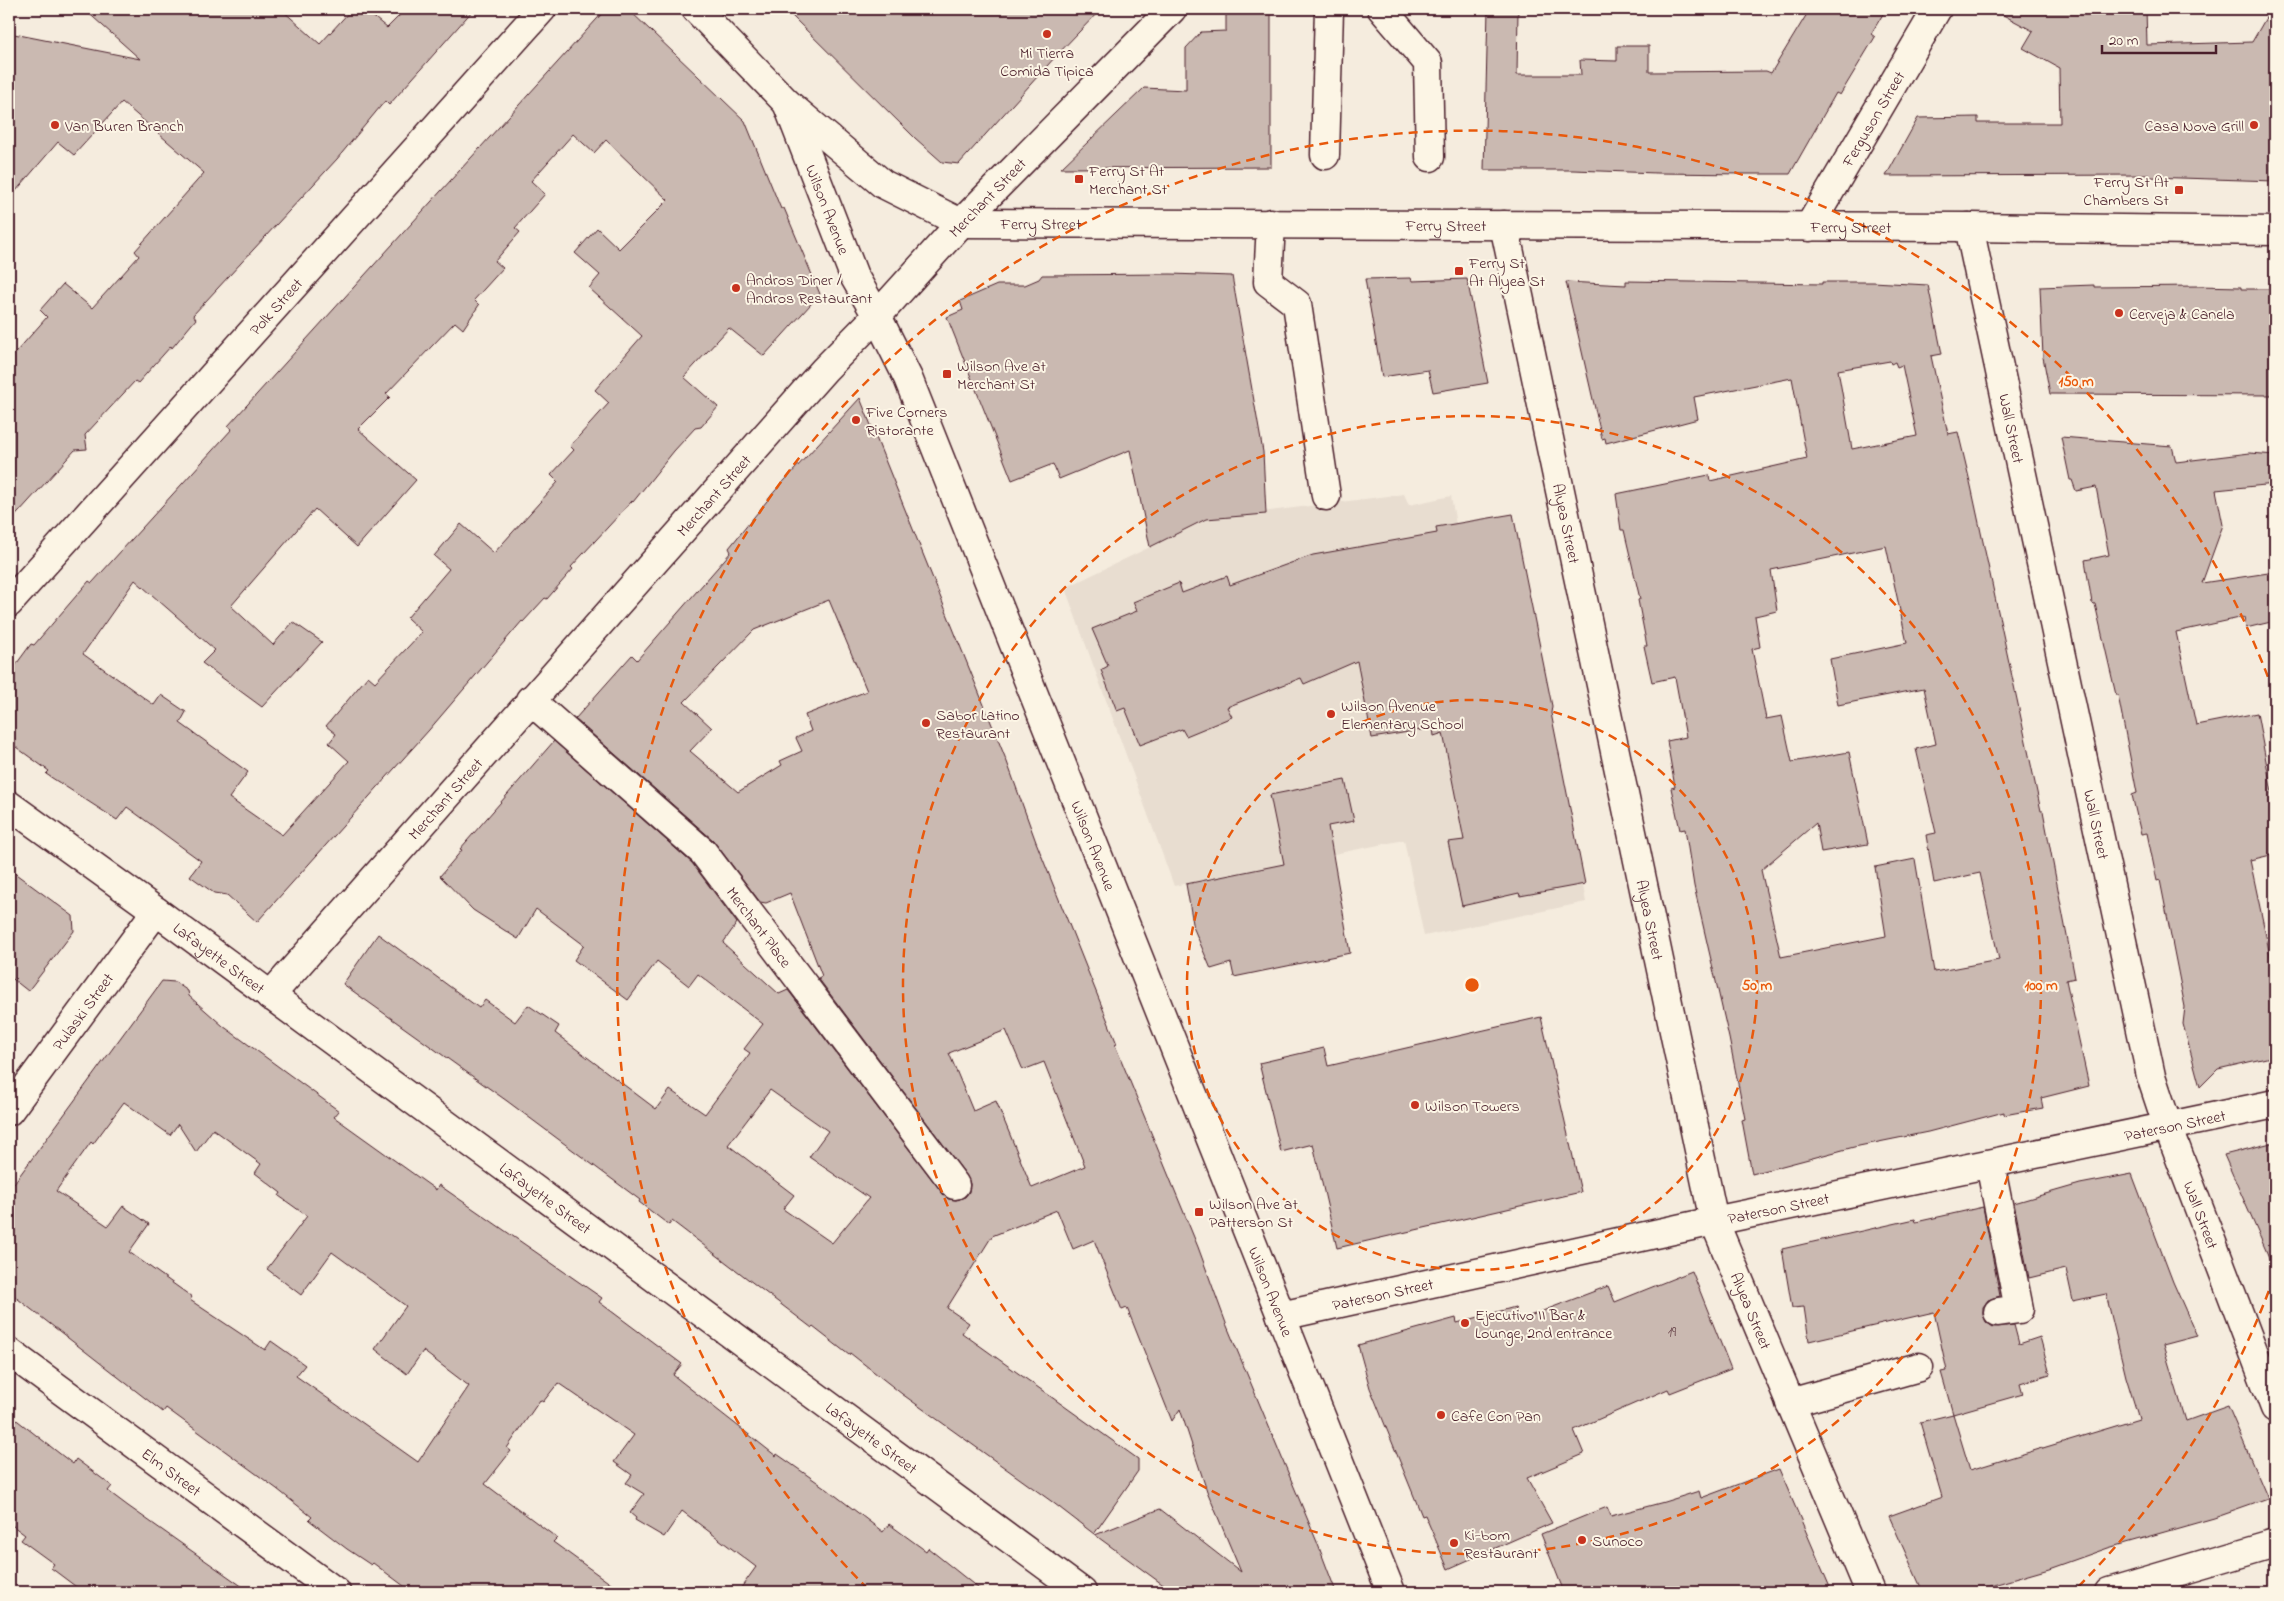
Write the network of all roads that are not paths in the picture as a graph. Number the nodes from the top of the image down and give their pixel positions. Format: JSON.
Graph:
{"nodes":[{"id":1,"x":542,"y":9,"type":"edge"},
{"id":2,"x":696,"y":9,"type":"edge"},
{"id":3,"x":1172,"y":9,"type":"edge"},
{"id":4,"x":1329,"y":9,"type":"edge"},
{"id":5,"x":1382,"y":9,"type":"edge"},
{"id":6,"x":1937,"y":9,"type":"edge"},
{"id":7,"x":787,"y":103,"type":"junction"},
{"id":8,"x":1325,"y":155,"type":"dead end"},
{"id":9,"x":1430,"y":157,"type":"dead end"},
{"id":10,"x":961,"y":222,"type":"junction"},
{"id":11,"x":1271,"y":223,"type":"junction"},
{"id":12,"x":1504,"y":225,"type":"junction"},
{"id":13,"x":1809,"y":227,"type":"junction"},
{"id":14,"x":1968,"y":227,"type":"junction"},
{"id":15,"x":2275,"y":231,"type":"edge"},
{"id":16,"x":877,"y":316,"type":"junction"},
{"id":17,"x":1326,"y":496,"type":"dead end"},
{"id":18,"x":9,"y":603,"type":"edge"},
{"id":19,"x":530,"y":700,"type":"junction"},
{"id":20,"x":9,"y":805,"type":"edge"},
{"id":21,"x":156,"y":911,"type":"junction"},
{"id":22,"x":270,"y":996,"type":"junction"},
{"id":23,"x":2275,"y":1104,"type":"edge"},
{"id":24,"x":9,"y":1111,"type":"edge"},
{"id":25,"x":2168,"y":1127,"type":"junction"},
{"id":26,"x":1990,"y":1164,"type":"junction"},
{"id":27,"x":955,"y":1185,"type":"dead end"},
{"id":28,"x":1714,"y":1221,"type":"junction"},
{"id":29,"x":1998,"y":1312,"type":"dead end"},
{"id":30,"x":1281,"y":1316,"type":"junction"},
{"id":31,"x":9,"y":1352,"type":"edge"},
{"id":32,"x":1919,"y":1367,"type":"dead end"},
{"id":33,"x":1790,"y":1403,"type":"junction"},
{"id":34,"x":2275,"y":1408,"type":"edge"},
{"id":35,"x":2275,"y":1543,"type":"edge"},
{"id":36,"x":336,"y":1592,"type":"edge"},
{"id":37,"x":1082,"y":1592,"type":"edge"},
{"id":38,"x":1391,"y":1592,"type":"edge"},
{"id":39,"x":1870,"y":1592,"type":"edge"},
{"id":40,"x":2108,"y":1592,"type":"edge"}],
"edges":[{"from":1,"to":18,"type":"street","name":"Polk Street"},
{"from":2,"to":7,"type":"street","name":"Ferry Street"},
{"from":3,"to":10,"type":"street","name":"Merchant Street"},
{"from":4,"to":8,"type":"street"},
{"from":5,"to":9,"type":"street"},
{"from":6,"to":13,"type":"street","name":"Ferguson Street"},
{"from":7,"to":10,"type":"street","name":"Ferry Street"},
{"from":7,"to":16,"type":"street","name":"Wilson Avenue"},
{"from":10,"to":11,"type":"street","name":"Ferry Street"},
{"from":10,"to":16,"type":"street","name":"Merchant Street"},
{"from":11,"to":12,"type":"street","name":"Ferry Street"},
{"from":11,"to":17,"type":"street"},
{"from":12,"to":13,"type":"street","name":"Ferry Street"},
{"from":12,"to":28,"type":"street","name":"Alyea Street"},
{"from":13,"to":14,"type":"street","name":"Ferry Street"},
{"from":14,"to":15,"type":"street","name":"Ferry Street"},
{"from":14,"to":25,"type":"street","name":"Wall Street"},
{"from":16,"to":19,"type":"street","name":"Merchant Street"},
{"from":16,"to":30,"type":"street","name":"Wilson Avenue"},
{"from":19,"to":22,"type":"street","name":"Merchant Street"},
{"from":19,"to":27,"type":"street","name":"Merchant Place"},
{"from":20,"to":21,"type":"street","name":"Lafayette Street"},
{"from":21,"to":22,"type":"street","name":"Lafayette Street"},
{"from":21,"to":24,"type":"street","name":"Pulaski Street"},
{"from":22,"to":37,"type":"street","name":"Lafayette Street"},
{"from":23,"to":25,"type":"street","name":"Paterson Street"},
{"from":25,"to":26,"type":"street","name":"Paterson Street"},
{"from":25,"to":34,"type":"street","name":"Wall Street"},
{"from":26,"to":28,"type":"street","name":"Paterson Street"},
{"from":26,"to":29,"type":"street"},
{"from":28,"to":30,"type":"street","name":"Paterson Street"},
{"from":28,"to":33,"type":"street","name":"Alyea Street"},
{"from":30,"to":38,"type":"street","name":"Wilson Avenue"},
{"from":31,"to":36,"type":"street","name":"Elm Street"},
{"from":32,"to":33,"type":"street"},
{"from":33,"to":39,"type":"street","name":"Alyea Street"},
{"from":35,"to":40,"type":"street"}]}
